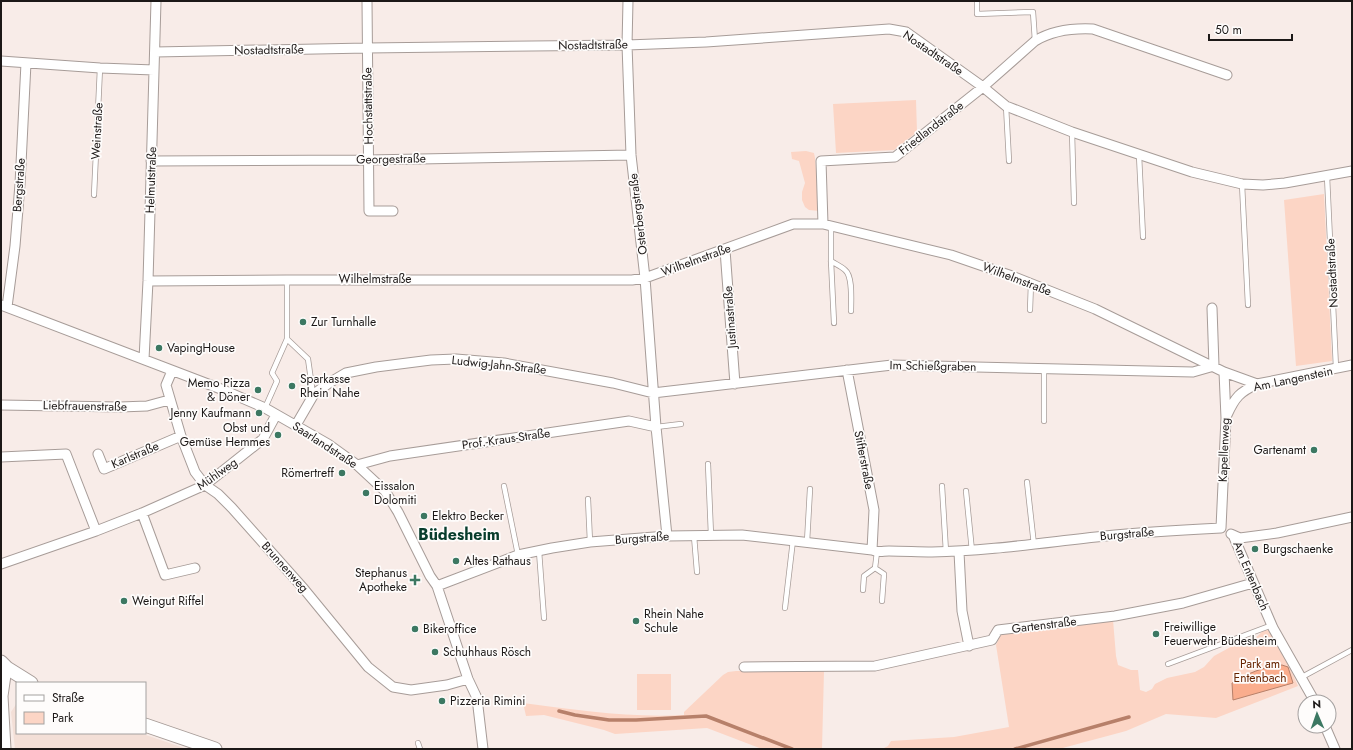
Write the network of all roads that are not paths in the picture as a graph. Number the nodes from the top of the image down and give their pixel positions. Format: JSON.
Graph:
{"nodes":[{"id":1,"x":156,"y":1,"type":"edge"},
{"id":2,"x":367,"y":1,"type":"edge"},
{"id":3,"x":628,"y":1,"type":"edge"},
{"id":4,"x":977,"y":1,"type":"edge"},
{"id":5,"x":1035,"y":41,"type":"junction"},
{"id":6,"x":627,"y":45,"type":"junction"},
{"id":7,"x":367,"y":48,"type":"junction"},
{"id":8,"x":155,"y":52,"type":"junction"},
{"id":9,"x":1,"y":61,"type":"edge"},
{"id":10,"x":26,"y":63,"type":"junction"},
{"id":11,"x":100,"y":68,"type":"junction"},
{"id":12,"x":154,"y":70,"type":"junction"},
{"id":13,"x":1227,"y":75,"type":"dead end"},
{"id":14,"x":983,"y":87,"type":"junction"},
{"id":15,"x":1006,"y":106,"type":"junction"},
{"id":16,"x":1072,"y":132,"type":"junction"},
{"id":17,"x":631,"y":154,"type":"junction"},
{"id":18,"x":1139,"y":155,"type":"junction"},
{"id":19,"x":368,"y":160,"type":"junction"},
{"id":20,"x":151,"y":161,"type":"junction"},
{"id":21,"x":1009,"y":161,"type":"dead end"},
{"id":22,"x":1352,"y":171,"type":"edge"},
{"id":23,"x":1327,"y":176,"type":"junction"},
{"id":24,"x":1242,"y":184,"type":"junction"},
{"id":25,"x":94,"y":195,"type":"dead end"},
{"id":26,"x":1074,"y":203,"type":"dead end"},
{"id":27,"x":393,"y":211,"type":"dead end"},
{"id":28,"x":827,"y":225,"type":"junction"},
{"id":29,"x":1143,"y":237,"type":"dead end"},
{"id":30,"x":725,"y":250,"type":"junction"},
{"id":31,"x":831,"y":261,"type":"junction"},
{"id":32,"x":645,"y":278,"type":"junction"},
{"id":33,"x":287,"y":280,"type":"junction"},
{"id":34,"x":148,"y":281,"type":"junction"},
{"id":35,"x":1031,"y":284,"type":"junction"},
{"id":36,"x":1248,"y":305,"type":"dead end"},
{"id":37,"x":4,"y":306,"type":"edge"},
{"id":38,"x":1212,"y":308,"type":"dead end"},
{"id":39,"x":1030,"y":310,"type":"dead end"},
{"id":40,"x":851,"y":311,"type":"dead end"},
{"id":41,"x":834,"y":323,"type":"dead end"},
{"id":42,"x":287,"y":339,"type":"junction"},
{"id":43,"x":144,"y":359,"type":"junction"},
{"id":44,"x":1352,"y":365,"type":"edge"},
{"id":45,"x":1214,"y":366,"type":"junction"},
{"id":46,"x":1044,"y":368,"type":"junction"},
{"id":47,"x":1336,"y":369,"type":"junction"},
{"id":48,"x":847,"y":370,"type":"junction"},
{"id":49,"x":172,"y":371,"type":"junction"},
{"id":50,"x":1224,"y":372,"type":"junction"},
{"id":51,"x":735,"y":384,"type":"junction"},
{"id":52,"x":1257,"y":384,"type":"junction"},
{"id":53,"x":654,"y":393,"type":"junction"},
{"id":54,"x":314,"y":394,"type":"junction"},
{"id":55,"x":169,"y":400,"type":"junction"},
{"id":56,"x":1,"y":404,"type":"edge"},
{"id":57,"x":265,"y":408,"type":"junction"},
{"id":58,"x":276,"y":415,"type":"junction"},
{"id":59,"x":1226,"y":418,"type":"junction"},
{"id":60,"x":1044,"y":421,"type":"dead end"},
{"id":61,"x":681,"y":424,"type":"dead end"},
{"id":62,"x":296,"y":425,"type":"junction"},
{"id":63,"x":656,"y":427,"type":"junction"},
{"id":64,"x":181,"y":436,"type":"junction"},
{"id":65,"x":98,"y":454,"type":"dead end"},
{"id":66,"x":1,"y":457,"type":"edge"},
{"id":67,"x":708,"y":464,"type":"dead end"},
{"id":68,"x":357,"y":465,"type":"junction"},
{"id":69,"x":1027,"y":482,"type":"dead end"},
{"id":70,"x":206,"y":485,"type":"junction"},
{"id":71,"x":504,"y":486,"type":"dead end"},
{"id":72,"x":942,"y":486,"type":"dead end"},
{"id":73,"x":810,"y":489,"type":"dead end"},
{"id":74,"x":966,"y":491,"type":"dead end"},
{"id":75,"x":588,"y":499,"type":"dead end"},
{"id":76,"x":142,"y":513,"type":"junction"},
{"id":77,"x":1352,"y":517,"type":"edge"},
{"id":78,"x":1220,"y":528,"type":"junction"},
{"id":79,"x":96,"y":531,"type":"junction"},
{"id":80,"x":711,"y":535,"type":"junction"},
{"id":81,"x":1233,"y":535,"type":"junction"},
{"id":82,"x":666,"y":536,"type":"junction"},
{"id":83,"x":694,"y":536,"type":"junction"},
{"id":84,"x":793,"y":540,"type":"junction"},
{"id":85,"x":590,"y":542,"type":"junction"},
{"id":86,"x":807,"y":542,"type":"junction"},
{"id":87,"x":1034,"y":545,"type":"junction"},
{"id":88,"x":539,"y":551,"type":"junction"},
{"id":89,"x":874,"y":551,"type":"junction"},
{"id":90,"x":972,"y":551,"type":"junction"},
{"id":91,"x":946,"y":552,"type":"junction"},
{"id":92,"x":959,"y":552,"type":"junction"},
{"id":93,"x":518,"y":555,"type":"junction"},
{"id":94,"x":1,"y":564,"type":"edge"},
{"id":95,"x":195,"y":568,"type":"dead end"},
{"id":96,"x":875,"y":568,"type":"junction"},
{"id":97,"x":697,"y":572,"type":"dead end"},
{"id":98,"x":1253,"y":583,"type":"junction"},
{"id":99,"x":437,"y":586,"type":"junction"},
{"id":100,"x":863,"y":590,"type":"dead end"},
{"id":101,"x":882,"y":601,"type":"dead end"},
{"id":102,"x":785,"y":608,"type":"dead end"},
{"id":103,"x":544,"y":618,"type":"dead end"},
{"id":104,"x":1272,"y":625,"type":"junction"},
{"id":105,"x":969,"y":646,"type":"junction"},
{"id":106,"x":1352,"y":650,"type":"edge"},
{"id":107,"x":1168,"y":664,"type":"dead end"},
{"id":108,"x":4,"y":665,"type":"edge"},
{"id":109,"x":744,"y":667,"type":"dead end"},
{"id":110,"x":1302,"y":677,"type":"junction"},
{"id":111,"x":468,"y":679,"type":"junction"},
{"id":112,"x":30,"y":682,"type":"edge"},
{"id":113,"x":1311,"y":694,"type":"edge"},
{"id":114,"x":146,"y":725,"type":"edge"},
{"id":115,"x":1328,"y":734,"type":"edge"},
{"id":116,"x":418,"y":742,"type":"dead end"},
{"id":117,"x":6,"y":749,"type":"edge"},
{"id":118,"x":216,"y":749,"type":"edge"},
{"id":119,"x":420,"y":749,"type":"edge"},
{"id":120,"x":483,"y":749,"type":"edge"},
{"id":121,"x":1335,"y":749,"type":"edge"}],
"edges":[{"from":1,"to":8,"type":"street","name":"Helmutstraße"},
{"from":2,"to":7,"type":"street","name":"Hochstattstraße"},
{"from":3,"to":6,"type":"street","name":"Osterbergstraße"},
{"from":4,"to":5,"type":"lane"},
{"from":5,"to":13,"type":"street","name":"Friedlandstraße"},
{"from":5,"to":14,"type":"street","name":"Friedlandstraße"},
{"from":6,"to":7,"type":"street","name":"Nostadtstraße"},
{"from":6,"to":14,"type":"street","name":"Nostadtstraße"},
{"from":6,"to":17,"type":"street","name":"Osterbergstraße"},
{"from":7,"to":8,"type":"street","name":"Nostadtstraße"},
{"from":7,"to":19,"type":"street","name":"Hochstattstraße"},
{"from":8,"to":12,"type":"street","name":"Helmutstraße"},
{"from":9,"to":10,"type":"street"},
{"from":10,"to":11,"type":"street"},
{"from":10,"to":37,"type":"street","name":"Bergstraße"},
{"from":11,"to":12,"type":"street"},
{"from":11,"to":25,"type":"lane","name":"Weinstraße"},
{"from":12,"to":20,"type":"street","name":"Helmutstraße"},
{"from":14,"to":15,"type":"street","name":"Nostadtstraße"},
{"from":14,"to":28,"type":"street","name":"Friedlandstraße"},
{"from":15,"to":16,"type":"street","name":"Nostadtstraße"},
{"from":15,"to":21,"type":"lane"},
{"from":16,"to":18,"type":"street","name":"Nostadtstraße"},
{"from":16,"to":26,"type":"lane"},
{"from":17,"to":19,"type":"street","name":"Georgestraße"},
{"from":17,"to":32,"type":"street","name":"Osterbergstraße"},
{"from":18,"to":24,"type":"street","name":"Nostadtstraße"},
{"from":18,"to":29,"type":"lane"},
{"from":19,"to":20,"type":"street","name":"Georgestraße"},
{"from":19,"to":27,"type":"street","name":"Hochstattstraße"},
{"from":20,"to":34,"type":"street","name":"Helmutstraße"},
{"from":22,"to":23,"type":"street","name":"Nostadtstraße"},
{"from":23,"to":24,"type":"street","name":"Nostadtstraße"},
{"from":23,"to":47,"type":"lane","name":"Nostadtstraße"},
{"from":24,"to":36,"type":"lane"},
{"from":28,"to":30,"type":"street","name":"Wilhelmstraße"},
{"from":28,"to":31,"type":"lane"},
{"from":28,"to":35,"type":"street","name":"Wilhelmstraße"},
{"from":30,"to":32,"type":"street","name":"Wilhelmstraße"},
{"from":30,"to":51,"type":"street","name":"Justinastraße"},
{"from":31,"to":40,"type":"lane"},
{"from":31,"to":41,"type":"lane"},
{"from":32,"to":33,"type":"street","name":"Wilhelmstraße"},
{"from":32,"to":53,"type":"street","name":"Osterbergstraße"},
{"from":33,"to":34,"type":"street","name":"Wilhelmstraße"},
{"from":33,"to":42,"type":"lane"},
{"from":34,"to":43,"type":"street","name":"Helmutstraße"},
{"from":35,"to":39,"type":"lane"},
{"from":35,"to":45,"type":"street","name":"Wilhelmstraße"},
{"from":37,"to":43,"type":"street","name":"Saarlandstraße"},
{"from":38,"to":45,"type":"street"},
{"from":42,"to":54,"type":"lane"},
{"from":42,"to":57,"type":"lane"},
{"from":43,"to":49,"type":"street","name":"Saarlandstraße"},
{"from":44,"to":47,"type":"street","name":"Am Langenstein"},
{"from":45,"to":46,"type":"street","name":"Im Schießgraben"},
{"from":45,"to":50,"type":"street","name":"Wilhelmstraße"},
{"from":46,"to":48,"type":"street","name":"Im Schießgraben"},
{"from":46,"to":60,"type":"lane"},
{"from":47,"to":52,"type":"street","name":"Am Langenstein"},
{"from":48,"to":51,"type":"street","name":"Im Schießgraben"},
{"from":48,"to":89,"type":"street","name":"Stifterstraße"},
{"from":49,"to":55,"type":"street","name":"Brunnenweg"},
{"from":49,"to":57,"type":"street","name":"Saarlandstraße"},
{"from":50,"to":52,"type":"street","name":"Wilhelmstraße"},
{"from":50,"to":59,"type":"street","name":"Kapellenweg"},
{"from":51,"to":53,"type":"street","name":"Im Schießgraben"},
{"from":52,"to":59,"type":"street","name":"Am Langenstein"},
{"from":53,"to":54,"type":"street","name":"Ludwig-Jahn-Straße"},
{"from":53,"to":63,"type":"street","name":"Osterbergstraße"},
{"from":54,"to":62,"type":"street","name":"Ludwig-Jahn-Straße"},
{"from":55,"to":56,"type":"street","name":"Liebfrauenstraße"},
{"from":55,"to":64,"type":"street","name":"Brunnenweg"},
{"from":57,"to":58,"type":"street","name":"Saarlandstraße"},
{"from":58,"to":62,"type":"street","name":"Saarlandstraße"},
{"from":58,"to":70,"type":"street","name":"Mühlweg"},
{"from":59,"to":78,"type":"street","name":"Kapellenweg"},
{"from":61,"to":63,"type":"lane"},
{"from":62,"to":68,"type":"street","name":"Saarlandstraße"},
{"from":63,"to":68,"type":"street","name":"Prof.-Kraus-Straße"},
{"from":63,"to":82,"type":"street","name":"Osterbergstraße"},
{"from":64,"to":65,"type":"street","name":"Karlstraße"},
{"from":64,"to":70,"type":"street","name":"Brunnenweg"},
{"from":66,"to":79,"type":"street"},
{"from":67,"to":80,"type":"lane"},
{"from":68,"to":99,"type":"street","name":"Saarlandstraße"},
{"from":69,"to":87,"type":"lane"},
{"from":70,"to":76,"type":"street","name":"Mühlweg"},
{"from":70,"to":111,"type":"street","name":"Brunnenweg"},
{"from":71,"to":93,"type":"lane"},
{"from":72,"to":91,"type":"lane"},
{"from":73,"to":86,"type":"lane"},
{"from":74,"to":90,"type":"lane"},
{"from":75,"to":85,"type":"lane"},
{"from":76,"to":79,"type":"street","name":"Mühlweg"},
{"from":76,"to":95,"type":"street"},
{"from":77,"to":81,"type":"street"},
{"from":78,"to":81,"type":"street"},
{"from":78,"to":87,"type":"street","name":"Burgstraße"},
{"from":79,"to":94,"type":"street","name":"Mühlweg"},
{"from":80,"to":83,"type":"street","name":"Burgstraße"},
{"from":80,"to":84,"type":"street","name":"Burgstraße"},
{"from":81,"to":98,"type":"street","name":"Am Entenbach"},
{"from":82,"to":83,"type":"street","name":"Burgstraße"},
{"from":82,"to":85,"type":"street","name":"Burgstraße"},
{"from":83,"to":97,"type":"lane"},
{"from":84,"to":86,"type":"street","name":"Burgstraße"},
{"from":84,"to":102,"type":"lane"},
{"from":85,"to":88,"type":"street","name":"Burgstraße"},
{"from":86,"to":89,"type":"street","name":"Burgstraße"},
{"from":87,"to":90,"type":"street","name":"Burgstraße"},
{"from":88,"to":93,"type":"street","name":"Burgstraße"},
{"from":88,"to":103,"type":"lane"},
{"from":89,"to":91,"type":"street","name":"Burgstraße"},
{"from":89,"to":96,"type":"lane"},
{"from":90,"to":92,"type":"street","name":"Burgstraße"},
{"from":91,"to":92,"type":"street","name":"Burgstraße"},
{"from":92,"to":105,"type":"street"},
{"from":93,"to":99,"type":"street","name":"Burgstraße"},
{"from":96,"to":100,"type":"lane"},
{"from":96,"to":101,"type":"lane"},
{"from":98,"to":104,"type":"street","name":"Am Entenbach"},
{"from":98,"to":105,"type":"street","name":"Gartenstraße"},
{"from":99,"to":111,"type":"street","name":"Saarlandstraße"},
{"from":104,"to":107,"type":"lane"},
{"from":104,"to":110,"type":"street","name":"Am Entenbach"},
{"from":105,"to":109,"type":"street","name":"Gartenstraße"},
{"from":106,"to":110,"type":"lane"},
{"from":108,"to":112,"type":"main road"},
{"from":108,"to":117,"type":"street"},
{"from":110,"to":113,"type":"street","name":"Am Entenbach"},
{"from":111,"to":120,"type":"street","name":"Saarlandstraße"},
{"from":114,"to":118,"type":"main road"},
{"from":115,"to":121,"type":"street"},
{"from":116,"to":119,"type":"lane"}]}
